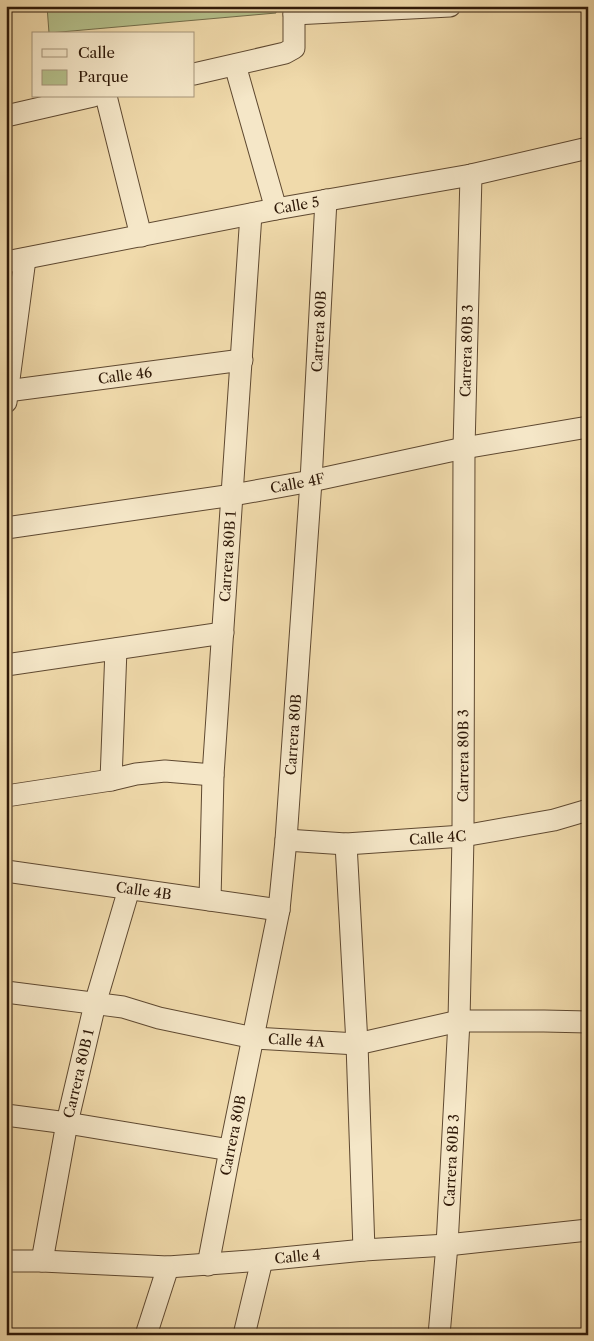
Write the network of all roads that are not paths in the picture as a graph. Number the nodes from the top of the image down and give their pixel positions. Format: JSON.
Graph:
{"nodes":[{"id":1,"x":450,"y":6,"type":"edge"},
{"id":2,"x":428,"y":7,"type":"edge"},
{"id":3,"x":294,"y":10,"type":"edge"},
{"id":4,"x":235,"y":66,"type":"junction"},
{"id":5,"x":195,"y":74,"type":"edge"},
{"id":6,"x":84,"y":98,"type":"edge"},
{"id":7,"x":106,"y":98,"type":"edge"},
{"id":8,"x":6,"y":116,"type":"edge"},
{"id":9,"x":588,"y":148,"type":"edge"},
{"id":10,"x":471,"y":175,"type":"junction"},
{"id":11,"x":326,"y":200,"type":"junction"},
{"id":12,"x":276,"y":209,"type":"junction"},
{"id":13,"x":251,"y":214,"type":"junction"},
{"id":14,"x":141,"y":236,"type":"junction"},
{"id":15,"x":16,"y":260,"type":"edge"},
{"id":16,"x":242,"y":360,"type":"junction"},
{"id":17,"x":7,"y":396,"type":"edge"},
{"id":18,"x":588,"y":427,"type":"edge"},
{"id":19,"x":464,"y":448,"type":"junction"},
{"id":20,"x":311,"y":481,"type":"junction"},
{"id":21,"x":233,"y":495,"type":"junction"},
{"id":22,"x":6,"y":528,"type":"edge"},
{"id":23,"x":223,"y":633,"type":"junction"},
{"id":24,"x":116,"y":649,"type":"junction"},
{"id":25,"x":6,"y":664,"type":"edge"},
{"id":26,"x":213,"y":775,"type":"junction"},
{"id":27,"x":111,"y":780,"type":"junction"},
{"id":28,"x":6,"y":796,"type":"edge"},
{"id":29,"x":588,"y":810,"type":"edge"},
{"id":30,"x":463,"y":836,"type":"junction"},
{"id":31,"x":286,"y":840,"type":"junction"},
{"id":32,"x":346,"y":844,"type":"junction"},
{"id":33,"x":6,"y":871,"type":"edge"},
{"id":34,"x":130,"y":889,"type":"junction"},
{"id":35,"x":210,"y":900,"type":"junction"},
{"id":36,"x":279,"y":910,"type":"junction"},
{"id":37,"x":6,"y":992,"type":"edge"},
{"id":38,"x":95,"y":1004,"type":"junction"},
{"id":39,"x":459,"y":1021,"type":"junction"},
{"id":40,"x":588,"y":1022,"type":"edge"},
{"id":41,"x":254,"y":1038,"type":"junction"},
{"id":42,"x":356,"y":1044,"type":"junction"},
{"id":43,"x":6,"y":1115,"type":"edge"},
{"id":44,"x":67,"y":1123,"type":"junction"},
{"id":45,"x":230,"y":1150,"type":"junction"},
{"id":46,"x":588,"y":1230,"type":"edge"},
{"id":47,"x":447,"y":1244,"type":"junction"},
{"id":48,"x":364,"y":1250,"type":"junction"},
{"id":49,"x":42,"y":1260,"type":"junction"},
{"id":50,"x":262,"y":1260,"type":"junction"},
{"id":51,"x":6,"y":1261,"type":"edge"},
{"id":52,"x":208,"y":1265,"type":"junction"},
{"id":53,"x":168,"y":1267,"type":"junction"},
{"id":54,"x":146,"y":1335,"type":"edge"},
{"id":55,"x":244,"y":1335,"type":"edge"},
{"id":56,"x":439,"y":1335,"type":"edge"}],
"edges":[{"from":1,"to":2,"type":"street"},
{"from":2,"to":3,"type":"street"},
{"from":3,"to":4,"type":"street"},
{"from":4,"to":5,"type":"street"},
{"from":4,"to":12,"type":"street"},
{"from":6,"to":8,"type":"street"},
{"from":7,"to":14,"type":"street"},
{"from":9,"to":10,"type":"street","name":"Calle 5"},
{"from":10,"to":11,"type":"street","name":"Calle 5"},
{"from":10,"to":19,"type":"street","name":"Carrera 80B 3"},
{"from":11,"to":12,"type":"street","name":"Calle 5"},
{"from":11,"to":20,"type":"street","name":"Carrera 80B"},
{"from":12,"to":13,"type":"street","name":"Calle 5"},
{"from":13,"to":14,"type":"street","name":"Calle 5"},
{"from":13,"to":16,"type":"street","name":"Carrera 80B 1"},
{"from":14,"to":15,"type":"street","name":"Calle 5"},
{"from":15,"to":17,"type":"street"},
{"from":16,"to":17,"type":"street","name":"Calle 46"},
{"from":16,"to":21,"type":"street","name":"Carrera 80B 1"},
{"from":18,"to":19,"type":"street","name":"Calle 4F"},
{"from":19,"to":20,"type":"street","name":"Calle 4F"},
{"from":19,"to":30,"type":"street","name":"Carrera 80B 3"},
{"from":20,"to":21,"type":"street","name":"Calle 4F"},
{"from":20,"to":31,"type":"street","name":"Carrera 80B"},
{"from":21,"to":22,"type":"street","name":"Calle 4F"},
{"from":21,"to":23,"type":"street","name":"Carrera 80B 1"},
{"from":23,"to":24,"type":"street"},
{"from":23,"to":26,"type":"street","name":"Carrera 80B 1"},
{"from":24,"to":25,"type":"street"},
{"from":24,"to":27,"type":"street"},
{"from":26,"to":27,"type":"street"},
{"from":26,"to":35,"type":"street","name":"Carrera 80B 1"},
{"from":27,"to":28,"type":"street"},
{"from":29,"to":30,"type":"street","name":"Calle 4C"},
{"from":30,"to":32,"type":"street","name":"Calle 4C"},
{"from":30,"to":39,"type":"street","name":"Carrera 80B 3"},
{"from":31,"to":32,"type":"street","name":"Calle 4C"},
{"from":31,"to":36,"type":"street","name":"Carrera 80B"},
{"from":32,"to":42,"type":"street"},
{"from":33,"to":34,"type":"street","name":"Calle 4B"},
{"from":34,"to":35,"type":"street","name":"Calle 4B"},
{"from":34,"to":38,"type":"street","name":"Carrera 80B 1"},
{"from":35,"to":36,"type":"street","name":"Calle 4B"},
{"from":36,"to":41,"type":"street","name":"Carrera 80B"},
{"from":37,"to":38,"type":"street","name":"Calle 4A"},
{"from":38,"to":41,"type":"street","name":"Calle 4A"},
{"from":38,"to":44,"type":"street","name":"Carrera 80B 1"},
{"from":39,"to":40,"type":"street","name":"Calle 4A"},
{"from":39,"to":42,"type":"street","name":"Calle 4A"},
{"from":39,"to":47,"type":"street","name":"Carrera 80B 3"},
{"from":41,"to":42,"type":"street","name":"Calle 4A"},
{"from":41,"to":45,"type":"street","name":"Carrera 80B"},
{"from":42,"to":48,"type":"street"},
{"from":43,"to":44,"type":"street"},
{"from":44,"to":45,"type":"street"},
{"from":44,"to":49,"type":"street","name":"Carrera 80B 1"},
{"from":45,"to":52,"type":"street","name":"Carrera 80B"},
{"from":46,"to":47,"type":"street","name":"Calle 4"},
{"from":47,"to":48,"type":"street","name":"Calle 4"},
{"from":47,"to":56,"type":"street","name":"Carrera 80B 3"},
{"from":48,"to":50,"type":"street","name":"Calle 4"},
{"from":49,"to":51,"type":"street","name":"Calle 4"},
{"from":49,"to":53,"type":"street","name":"Calle 4"},
{"from":50,"to":52,"type":"street","name":"Calle 4"},
{"from":50,"to":55,"type":"street"},
{"from":52,"to":53,"type":"street","name":"Calle 4"},
{"from":53,"to":54,"type":"street"}]}
